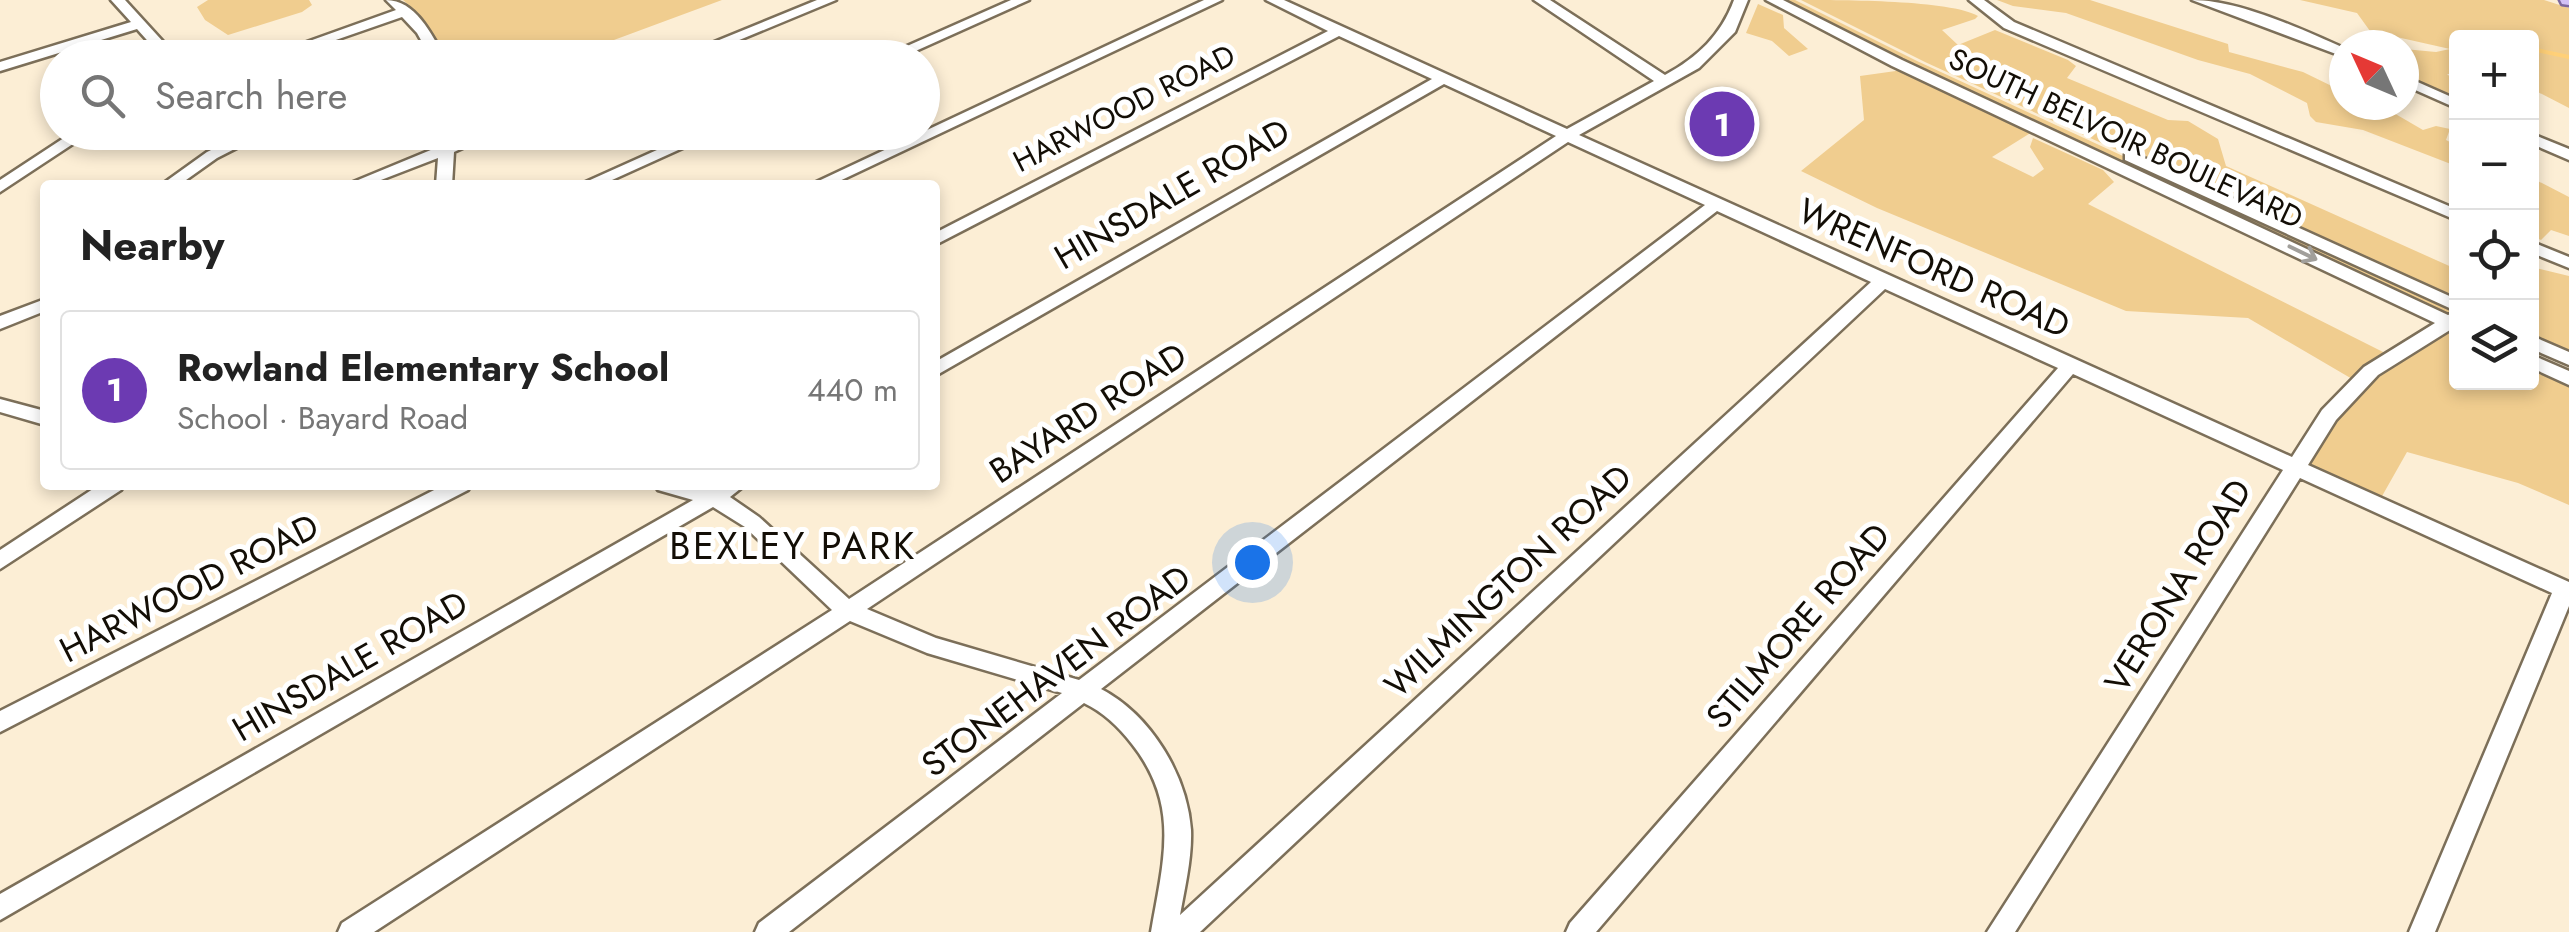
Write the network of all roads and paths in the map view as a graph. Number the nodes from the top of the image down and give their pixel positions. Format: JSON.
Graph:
{"nodes":[{"id":1,"x":118,"y":0,"type":"edge"},
{"id":2,"x":393,"y":0,"type":"edge"},
{"id":3,"x":829,"y":0,"type":"edge"},
{"id":4,"x":1022,"y":0,"type":"edge"},
{"id":5,"x":1215,"y":0,"type":"edge"},
{"id":6,"x":1273,"y":0,"type":"edge"},
{"id":7,"x":1540,"y":0,"type":"edge"},
{"id":8,"x":1741,"y":0,"type":"edge"},
{"id":9,"x":1773,"y":0,"type":"edge"},
{"id":10,"x":1801,"y":0,"type":"edge"},
{"id":11,"x":1976,"y":0,"type":"edge"},
{"id":12,"x":2199,"y":0,"type":"edge"},
{"id":13,"x":407,"y":11,"type":"junction"},
{"id":14,"x":140,"y":24,"type":"junction"},
{"id":15,"x":1340,"y":30,"type":"junction"},
{"id":16,"x":88,"y":40,"type":"edge"},
{"id":17,"x":155,"y":40,"type":"edge"},
{"id":18,"x":321,"y":40,"type":"edge"},
{"id":19,"x":426,"y":40,"type":"edge"},
{"id":20,"x":728,"y":40,"type":"edge"},
{"id":21,"x":929,"y":40,"type":"edge"},
{"id":22,"x":2329,"y":46,"type":"edge"},
{"id":23,"x":40,"y":55,"type":"edge"},
{"id":24,"x":0,"y":67,"type":"edge"},
{"id":25,"x":1444,"y":78,"type":"junction"},
{"id":26,"x":1665,"y":82,"type":"junction"},
{"id":27,"x":2419,"y":87,"type":"edge"},
{"id":28,"x":2449,"y":101,"type":"edge"},
{"id":29,"x":940,"y":128,"type":"edge"},
{"id":30,"x":1566,"y":136,"type":"junction"},
{"id":31,"x":2539,"y":142,"type":"edge"},
{"id":32,"x":52,"y":150,"type":"edge"},
{"id":33,"x":224,"y":150,"type":"edge"},
{"id":34,"x":427,"y":150,"type":"edge"},
{"id":35,"x":446,"y":150,"type":"edge"},
{"id":36,"x":669,"y":150,"type":"edge"},
{"id":37,"x":893,"y":150,"type":"edge"},
{"id":38,"x":2569,"y":156,"type":"edge"},
{"id":39,"x":8,"y":175,"type":"edge"},
{"id":40,"x":176,"y":180,"type":"edge"},
{"id":41,"x":364,"y":180,"type":"edge"},
{"id":42,"x":444,"y":180,"type":"edge"},
{"id":43,"x":599,"y":180,"type":"edge"},
{"id":44,"x":829,"y":180,"type":"edge"},
{"id":45,"x":0,"y":187,"type":"edge"},
{"id":46,"x":1716,"y":204,"type":"junction"},
{"id":47,"x":2449,"y":212,"type":"edge"},
{"id":48,"x":940,"y":237,"type":"edge"},
{"id":49,"x":2539,"y":250,"type":"edge"},
{"id":50,"x":2569,"y":263,"type":"edge"},
{"id":51,"x":1883,"y":282,"type":"junction"},
{"id":52,"x":40,"y":307,"type":"edge"},
{"id":53,"x":2449,"y":316,"type":"edge"},
{"id":54,"x":2449,"y":316,"type":"edge"},
{"id":55,"x":2449,"y":321,"type":"edge"},
{"id":56,"x":0,"y":323,"type":"edge"},
{"id":57,"x":2539,"y":345,"type":"edge"},
{"id":58,"x":2569,"y":359,"type":"edge"},
{"id":59,"x":2539,"y":364,"type":"edge"},
{"id":60,"x":2070,"y":366,"type":"junction"},
{"id":61,"x":940,"y":367,"type":"edge"},
{"id":62,"x":2569,"y":379,"type":"edge"},
{"id":63,"x":0,"y":405,"type":"edge"},
{"id":64,"x":40,"y":417,"type":"edge"},
{"id":65,"x":2295,"y":468,"type":"junction"},
{"id":66,"x":106,"y":490,"type":"edge"},
{"id":67,"x":451,"y":490,"type":"edge"},
{"id":68,"x":684,"y":490,"type":"edge"},
{"id":69,"x":727,"y":490,"type":"edge"},
{"id":70,"x":713,"y":498,"type":"junction"},
{"id":71,"x":0,"y":561,"type":"edge"},
{"id":72,"x":2567,"y":590,"type":"edge"},
{"id":73,"x":848,"y":610,"type":"junction"},
{"id":74,"x":1084,"y":691,"type":"junction"},
{"id":75,"x":0,"y":722,"type":"edge"},
{"id":76,"x":0,"y":908,"type":"edge"},
{"id":77,"x":351,"y":932,"type":"edge"},
{"id":78,"x":768,"y":932,"type":"edge"},
{"id":79,"x":1164,"y":932,"type":"edge"},
{"id":80,"x":1180,"y":932,"type":"edge"},
{"id":81,"x":1579,"y":932,"type":"edge"},
{"id":82,"x":2000,"y":932,"type":"edge"},
{"id":83,"x":2422,"y":932,"type":"edge"}],
"edges":[{"from":1,"to":14,"type":"street"},
{"from":2,"to":13,"type":"street"},
{"from":3,"to":20,"type":"street"},
{"from":4,"to":21,"type":"street"},
{"from":5,"to":29,"type":"street"},
{"from":6,"to":15,"type":"street","name":"WRENFORD ROAD"},
{"from":7,"to":26,"type":"street"},
{"from":8,"to":26,"type":"street","name":"BAYARD ROAD"},
{"from":9,"to":53,"type":"street","name":"SOUTH BELVOIR BOULEVARD","one_way":true},
{"from":10,"to":54,"type":"street","name":"SOUTH BELVOIR BOULEVARD"},
{"from":11,"to":47,"type":"street"},
{"from":12,"to":22,"type":"street"},
{"from":13,"to":18,"type":"street"},
{"from":13,"to":19,"type":"street"},
{"from":14,"to":16,"type":"street"},
{"from":14,"to":17,"type":"street"},
{"from":15,"to":25,"type":"street","name":"WRENFORD ROAD"},
{"from":15,"to":48,"type":"street","name":"HARWOOD ROAD"},
{"from":23,"to":24,"type":"street"},
{"from":25,"to":30,"type":"street","name":"WRENFORD ROAD"},
{"from":25,"to":61,"type":"street","name":"HINSDALE ROAD"},
{"from":26,"to":30,"type":"street","name":"BAYARD ROAD"},
{"from":27,"to":28,"type":"street"},
{"from":30,"to":46,"type":"street","name":"WRENFORD ROAD"},
{"from":30,"to":73,"type":"street","name":"BAYARD ROAD"},
{"from":31,"to":38,"type":"street"},
{"from":32,"to":39,"type":"street"},
{"from":33,"to":40,"type":"street"},
{"from":34,"to":41,"type":"street"},
{"from":35,"to":42,"type":"street"},
{"from":36,"to":43,"type":"street"},
{"from":37,"to":44,"type":"street"},
{"from":39,"to":45,"type":"street"},
{"from":46,"to":51,"type":"street","name":"WRENFORD ROAD"},
{"from":46,"to":74,"type":"street","name":"STONEHAVEN ROAD"},
{"from":49,"to":50,"type":"street"},
{"from":51,"to":60,"type":"street","name":"WRENFORD ROAD"},
{"from":51,"to":80,"type":"street","name":"WILMINGTON ROAD"},
{"from":52,"to":56,"type":"street"},
{"from":55,"to":65,"type":"street","name":"VERONA ROAD"},
{"from":57,"to":58,"type":"street"},
{"from":59,"to":62,"type":"street"},
{"from":60,"to":65,"type":"street","name":"WRENFORD ROAD"},
{"from":60,"to":81,"type":"street","name":"STILMORE ROAD"},
{"from":63,"to":64,"type":"street"},
{"from":65,"to":72,"type":"street","name":"WRENFORD ROAD"},
{"from":65,"to":82,"type":"street","name":"VERONA ROAD"},
{"from":66,"to":71,"type":"street"},
{"from":67,"to":75,"type":"street","name":"HARWOOD ROAD"},
{"from":68,"to":70,"type":"street"},
{"from":69,"to":70,"type":"street","name":"HINSDALE ROAD"},
{"from":70,"to":73,"type":"street"},
{"from":70,"to":76,"type":"street","name":"HINSDALE ROAD"},
{"from":72,"to":83,"type":"street"},
{"from":73,"to":74,"type":"street"},
{"from":73,"to":77,"type":"street","name":"BAYARD ROAD"},
{"from":74,"to":78,"type":"street","name":"STONEHAVEN ROAD"},
{"from":74,"to":79,"type":"street"}]}
